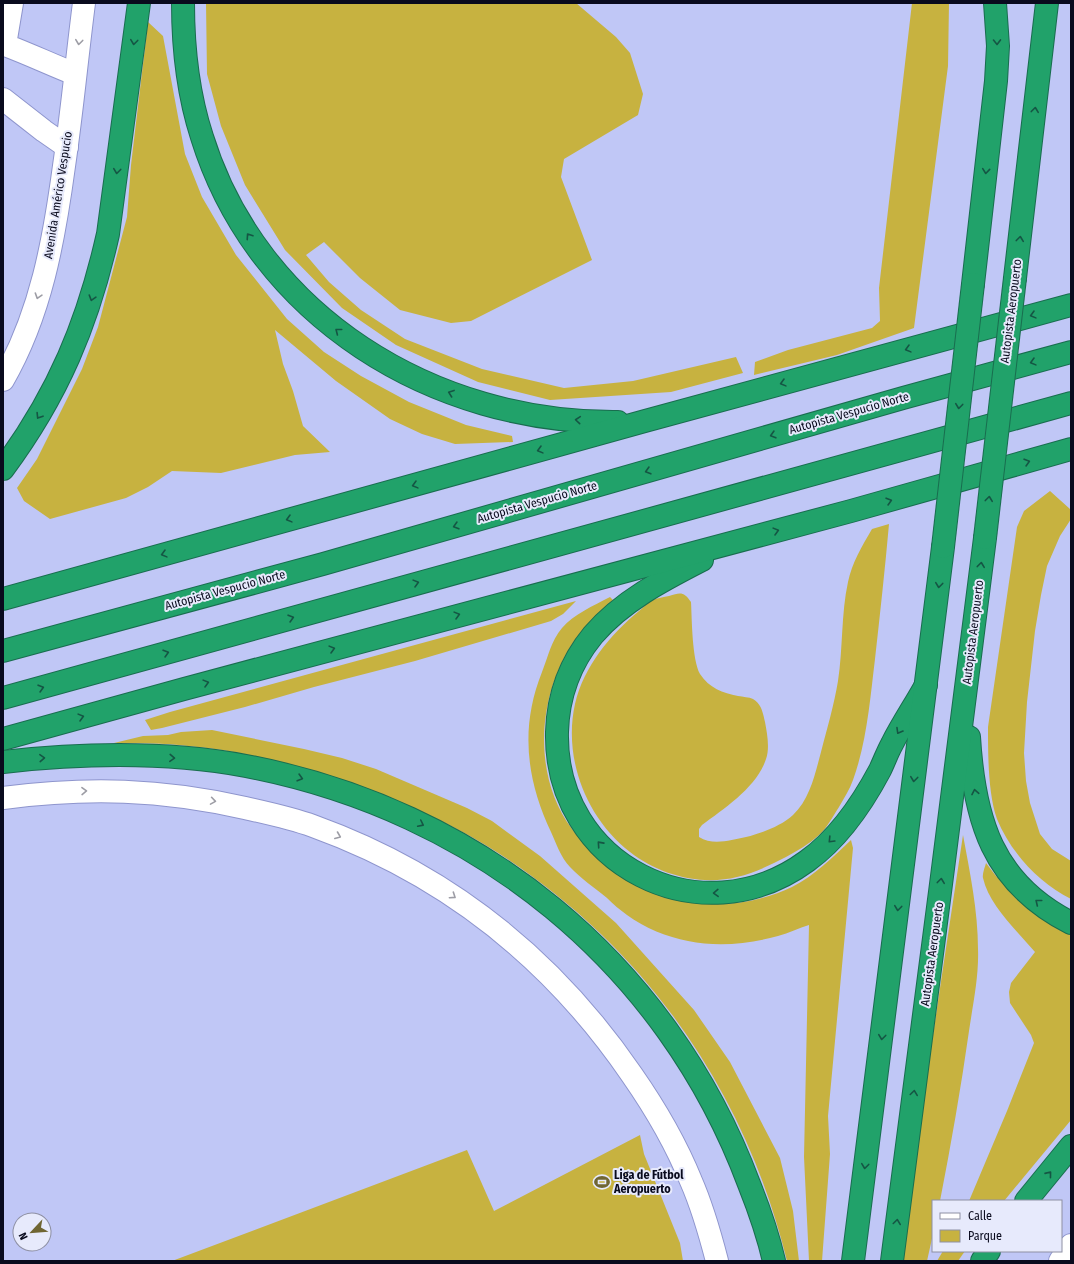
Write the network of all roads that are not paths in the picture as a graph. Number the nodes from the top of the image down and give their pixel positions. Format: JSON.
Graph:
{"nodes":[{"id":1,"x":12,"y":3,"type":"edge"},
{"id":2,"x":84,"y":3,"type":"edge"},
{"id":3,"x":139,"y":3,"type":"edge"},
{"id":4,"x":183,"y":3,"type":"edge"},
{"id":5,"x":995,"y":3,"type":"edge"},
{"id":6,"x":1047,"y":3,"type":"edge"},
{"id":7,"x":4,"y":53,"type":"edge"},
{"id":8,"x":75,"y":74,"type":"junction"},
{"id":9,"x":3,"y":99,"type":"edge"},
{"id":10,"x":67,"y":147,"type":"junction"},
{"id":11,"x":1071,"y":305,"type":"edge"},
{"id":12,"x":1071,"y":352,"type":"edge"},
{"id":13,"x":3,"y":380,"type":"edge"},
{"id":14,"x":1071,"y":403,"type":"edge"},
{"id":15,"x":645,"y":421,"type":"junction"},
{"id":16,"x":1071,"y":449,"type":"edge"},
{"id":17,"x":3,"y":469,"type":"edge"},
{"id":18,"x":739,"y":542,"type":"junction"},
{"id":19,"x":3,"y":599,"type":"edge"},
{"id":20,"x":3,"y":651,"type":"edge"},
{"id":21,"x":968,"y":673,"type":"junction"},
{"id":22,"x":926,"y":685,"type":"junction"},
{"id":23,"x":3,"y":698,"type":"edge"},
{"id":24,"x":3,"y":740,"type":"edge"},
{"id":25,"x":3,"y":762,"type":"edge"},
{"id":26,"x":3,"y":798,"type":"edge"},
{"id":27,"x":1071,"y":923,"type":"edge"},
{"id":28,"x":1071,"y":1146,"type":"edge"},
{"id":29,"x":1027,"y":1200,"type":"edge"},
{"id":30,"x":1071,"y":1245,"type":"edge"},
{"id":31,"x":988,"y":1252,"type":"edge"},
{"id":32,"x":717,"y":1261,"type":"edge"},
{"id":33,"x":774,"y":1261,"type":"edge"},
{"id":34,"x":853,"y":1261,"type":"edge"},
{"id":35,"x":892,"y":1261,"type":"edge"},
{"id":36,"x":982,"y":1261,"type":"edge"},
{"id":37,"x":1060,"y":1261,"type":"edge"}],
"edges":[{"from":1,"to":7,"type":"street"},
{"from":2,"to":8,"type":"street","name":"Avenida Américo Vespucio","one_way":true},
{"from":3,"to":17,"type":"highway","one_way":true},
{"from":15,"to":4,"type":"highway","one_way":true},
{"from":5,"to":22,"type":"highway","one_way":true,"bridge":true},
{"from":21,"to":6,"type":"highway","name":"Autopista Aeropuerto","one_way":true,"bridge":true},
{"from":7,"to":8,"type":"street"},
{"from":8,"to":10,"type":"street","name":"Avenida Américo Vespucio"},
{"from":9,"to":10,"type":"street"},
{"from":10,"to":13,"type":"street","name":"Avenida Américo Vespucio","one_way":true},
{"from":11,"to":15,"type":"highway","one_way":true},
{"from":12,"to":20,"type":"highway","name":"Autopista Vespucio Norte","one_way":true},
{"from":23,"to":14,"type":"highway","one_way":true},
{"from":15,"to":19,"type":"highway","one_way":true},
{"from":18,"to":16,"type":"highway","one_way":true},
{"from":22,"to":18,"type":"highway","one_way":true},
{"from":24,"to":18,"type":"highway","one_way":true},
{"from":27,"to":21,"type":"highway","one_way":true},
{"from":35,"to":21,"type":"highway","name":"Autopista Aeropuerto","one_way":true},
{"from":22,"to":34,"type":"highway","one_way":true},
{"from":25,"to":33,"type":"highway","one_way":true},
{"from":26,"to":32,"type":"street","one_way":true},
{"from":29,"to":28,"type":"highway","one_way":true},
{"from":30,"to":37,"type":"street"},
{"from":31,"to":36,"type":"highway"}]}
